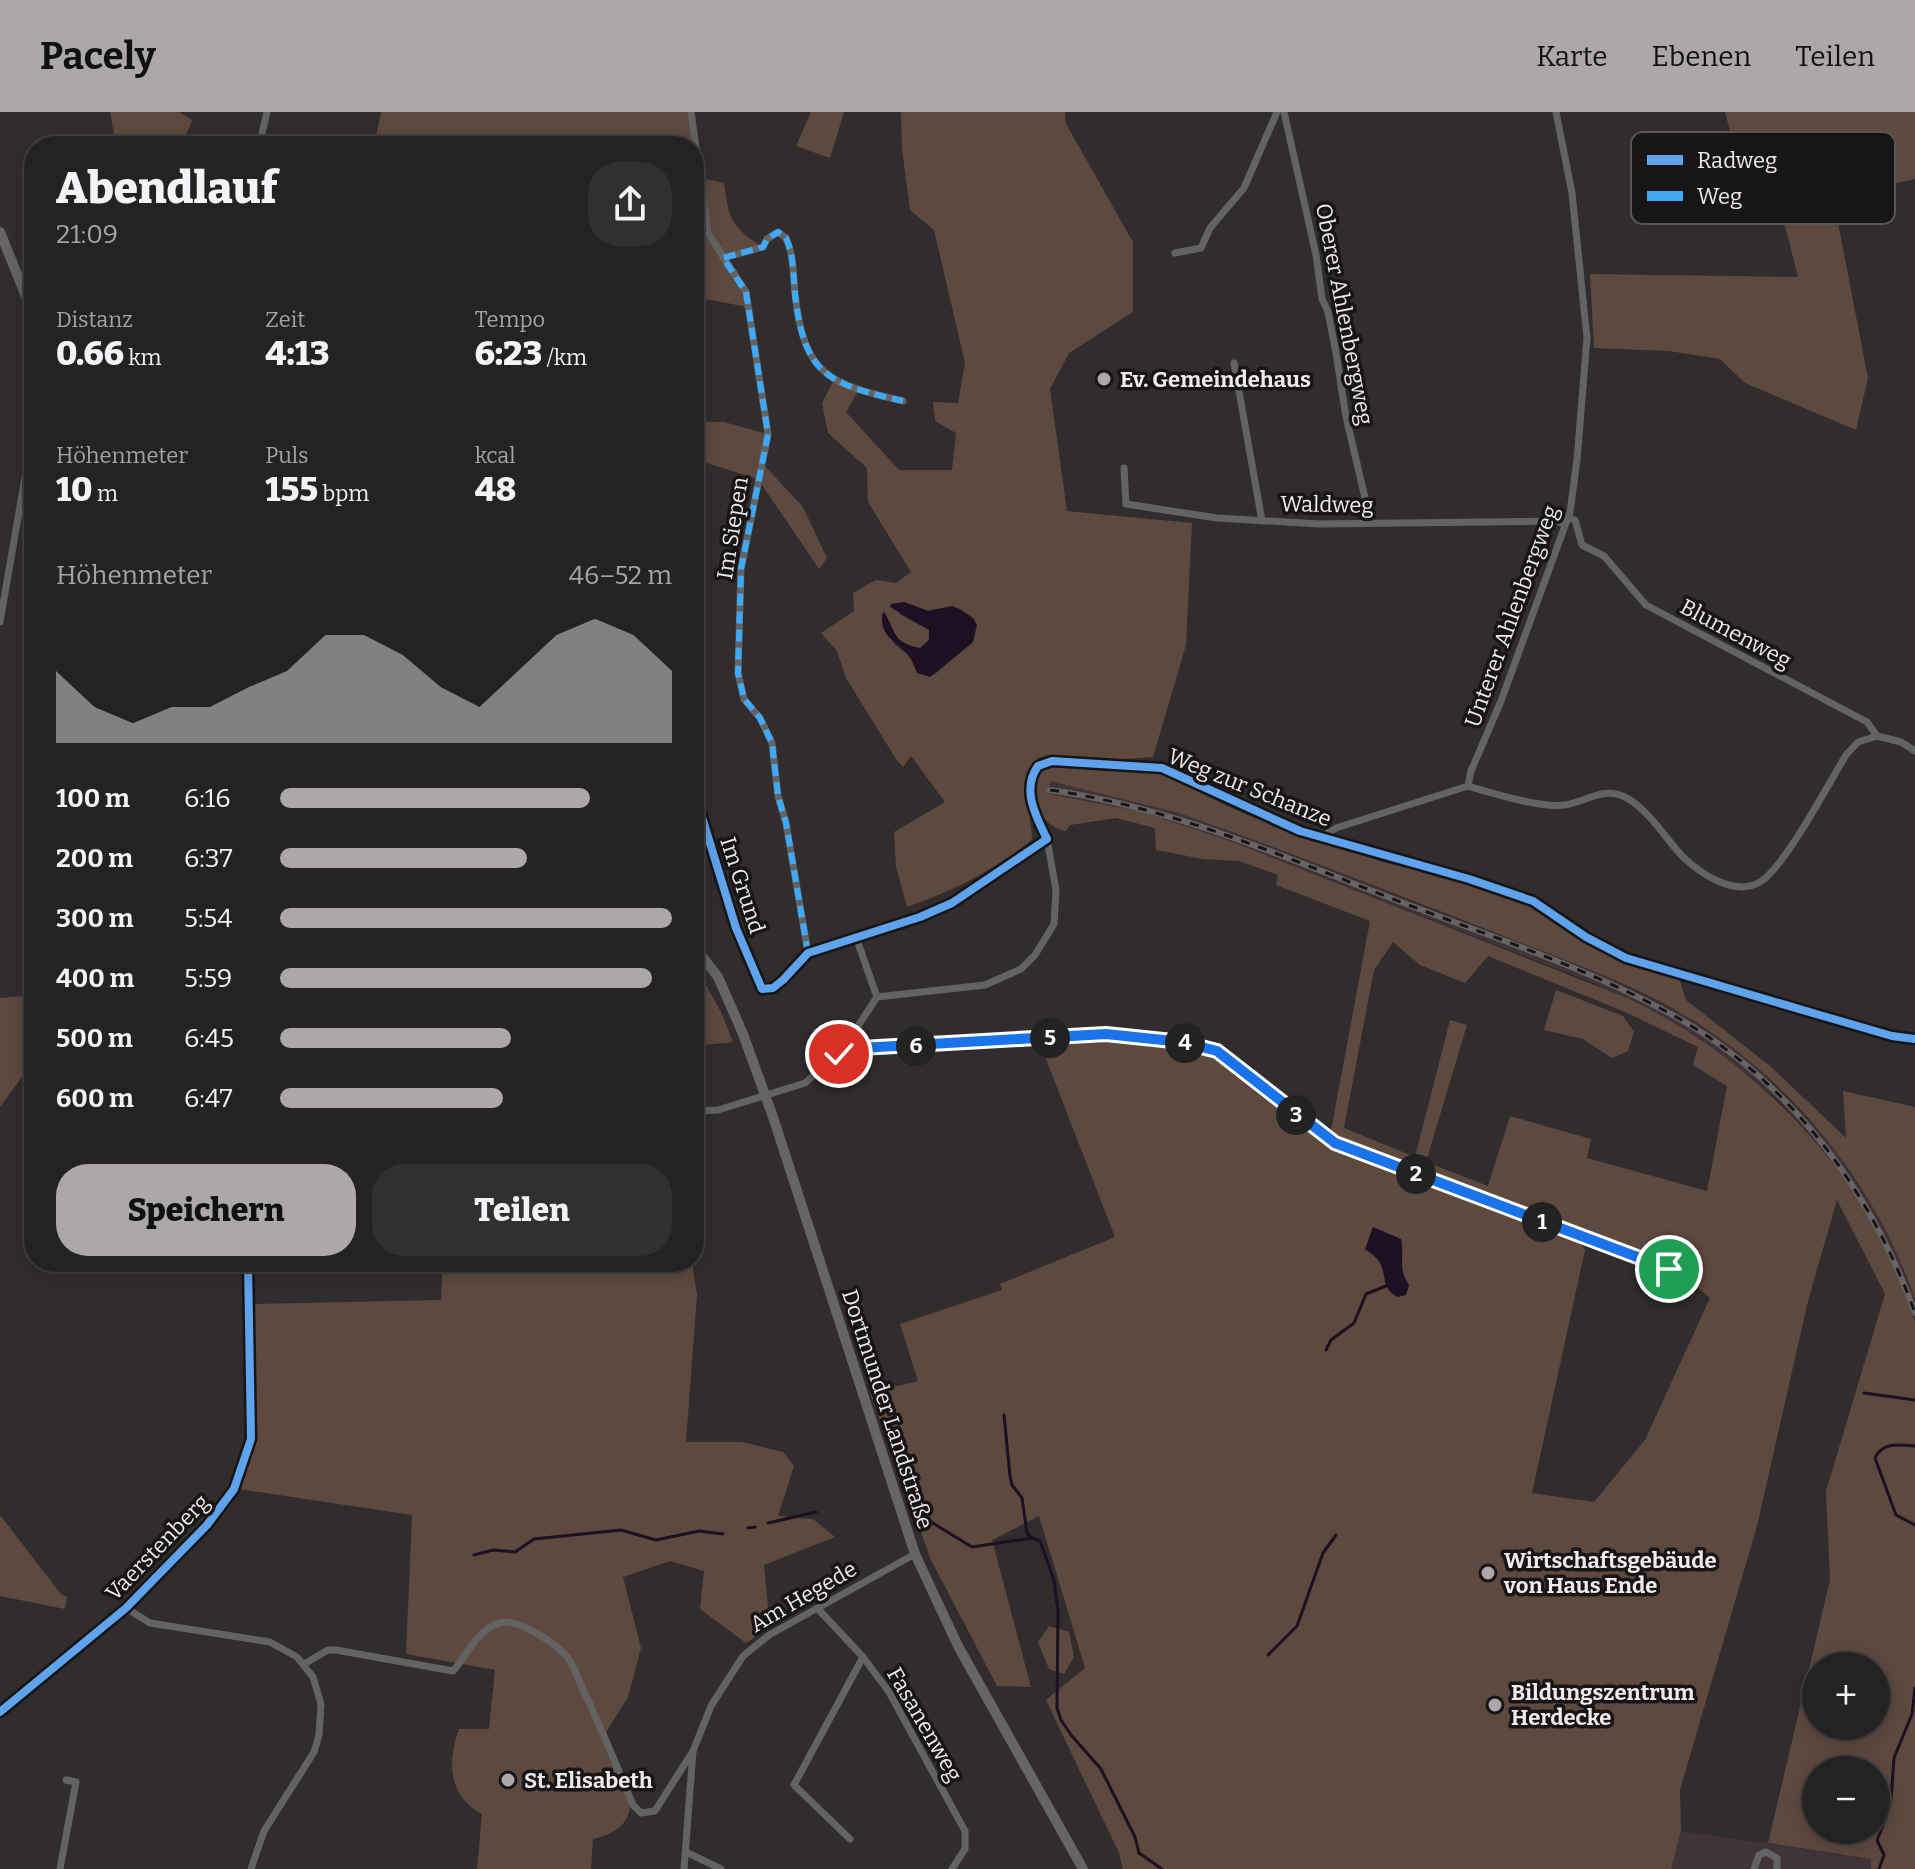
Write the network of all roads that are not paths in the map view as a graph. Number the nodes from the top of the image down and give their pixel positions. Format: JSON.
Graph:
{"nodes":[{"id":1,"x":267,"y":112,"type":"edge"},
{"id":2,"x":691,"y":112,"type":"edge"},
{"id":3,"x":1277,"y":112,"type":"edge"},
{"id":4,"x":1284,"y":112,"type":"edge"},
{"id":5,"x":1556,"y":112,"type":"edge"},
{"id":6,"x":261,"y":136,"type":"edge"},
{"id":7,"x":694,"y":136,"type":"edge"},
{"id":8,"x":704,"y":205,"type":"edge"},
{"id":9,"x":0,"y":232,"type":"edge"},
{"id":10,"x":1175,"y":253,"type":"dead end"},
{"id":11,"x":723,"y":258,"type":"junction"},
{"id":12,"x":24,"y":291,"type":"edge"},
{"id":13,"x":1234,"y":363,"type":"dead end"},
{"id":14,"x":903,"y":401,"type":"dead end"},
{"id":15,"x":1124,"y":468,"type":"dead end"},
{"id":16,"x":24,"y":483,"type":"edge"},
{"id":17,"x":1262,"y":521,"type":"junction"},
{"id":18,"x":1566,"y":521,"type":"junction"},
{"id":19,"x":1371,"y":523,"type":"junction"},
{"id":20,"x":0,"y":622,"type":"edge"},
{"id":21,"x":1877,"y":736,"type":"junction"},
{"id":22,"x":1915,"y":751,"type":"edge"},
{"id":23,"x":1468,"y":786,"type":"junction"},
{"id":24,"x":704,"y":824,"type":"edge"},
{"id":25,"x":1323,"y":836,"type":"junction"},
{"id":26,"x":1047,"y":839,"type":"junction"},
{"id":27,"x":856,"y":937,"type":"junction"},
{"id":28,"x":808,"y":953,"type":"junction"},
{"id":29,"x":704,"y":959,"type":"edge"},
{"id":30,"x":877,"y":997,"type":"junction"},
{"id":31,"x":1915,"y":1039,"type":"edge"},
{"id":32,"x":843,"y":1049,"type":"junction"},
{"id":33,"x":765,"y":1094,"type":"junction"},
{"id":34,"x":704,"y":1111,"type":"edge"},
{"id":35,"x":1680,"y":1271,"type":"dead end"},
{"id":36,"x":248,"y":1272,"type":"edge"},
{"id":37,"x":915,"y":1554,"type":"junction"},
{"id":38,"x":126,"y":1608,"type":"junction"},
{"id":39,"x":819,"y":1610,"type":"junction"},
{"id":40,"x":863,"y":1657,"type":"junction"},
{"id":41,"x":304,"y":1664,"type":"junction"},
{"id":42,"x":0,"y":1712,"type":"edge"},
{"id":43,"x":693,"y":1751,"type":"junction"},
{"id":44,"x":66,"y":1780,"type":"dead end"},
{"id":45,"x":850,"y":1839,"type":"dead end"},
{"id":46,"x":686,"y":1852,"type":"junction"},
{"id":47,"x":60,"y":1869,"type":"edge"},
{"id":48,"x":251,"y":1869,"type":"edge"},
{"id":49,"x":684,"y":1869,"type":"edge"},
{"id":50,"x":721,"y":1869,"type":"edge"},
{"id":51,"x":952,"y":1869,"type":"edge"},
{"id":52,"x":1083,"y":1869,"type":"edge"},
{"id":53,"x":1754,"y":1869,"type":"edge"},
{"id":54,"x":1777,"y":1869,"type":"edge"}],
"edges":[{"from":1,"to":6,"type":"street"},
{"from":2,"to":7,"type":"street","name":"Im Siepen"},
{"from":3,"to":10,"type":"street"},
{"from":4,"to":19,"type":"street","name":"Oberer Ahlenbergweg"},
{"from":5,"to":18,"type":"street","name":"Unterer Ahlenbergweg"},
{"from":8,"to":11,"type":"street","name":"Im Siepen"},
{"from":9,"to":12,"type":"main road"},
{"from":11,"to":14,"type":"street"},
{"from":11,"to":28,"type":"street","name":"Im Siepen"},
{"from":13,"to":17,"type":"street"},
{"from":15,"to":17,"type":"street","name":"Waldweg"},
{"from":16,"to":20,"type":"street"},
{"from":17,"to":19,"type":"street","name":"Waldweg"},
{"from":18,"to":19,"type":"street","name":"Waldweg"},
{"from":18,"to":21,"type":"street","name":"Blumenweg"},
{"from":18,"to":23,"type":"street","name":"Unterer Ahlenbergweg"},
{"from":21,"to":22,"type":"street","name":"Blumenweg"},
{"from":21,"to":23,"type":"street"},
{"from":23,"to":25,"type":"street"},
{"from":24,"to":28,"type":"street","name":"Im Grund"},
{"from":25,"to":26,"type":"street","name":"Weg zur Schanze"},
{"from":25,"to":31,"type":"street","name":"Weg zur Schanze"},
{"from":26,"to":27,"type":"street"},
{"from":26,"to":30,"type":"street"},
{"from":27,"to":28,"type":"street"},
{"from":27,"to":30,"type":"street"},
{"from":29,"to":33,"type":"main road","name":"Dortmunder Landstraße"},
{"from":30,"to":32,"type":"street"},
{"from":32,"to":33,"type":"street"},
{"from":32,"to":35,"type":"street"},
{"from":33,"to":34,"type":"street"},
{"from":33,"to":37,"type":"main road","name":"Dortmunder Landstraße"},
{"from":36,"to":38,"type":"street","name":"Vaerstenberg"},
{"from":37,"to":39,"type":"street","name":"Am Hegede"},
{"from":37,"to":52,"type":"main road","name":"Dortmunder Landstraße"},
{"from":38,"to":41,"type":"street"},
{"from":38,"to":42,"type":"street","name":"Vaerstenberg"},
{"from":39,"to":40,"type":"street","name":"Fasanenweg"},
{"from":39,"to":43,"type":"street","name":"Am Hegede"},
{"from":40,"to":45,"type":"street"},
{"from":40,"to":51,"type":"street","name":"Fasanenweg"},
{"from":41,"to":43,"type":"street"},
{"from":41,"to":48,"type":"street"},
{"from":43,"to":46,"type":"street","name":"Am Hegede"},
{"from":44,"to":47,"type":"street"},
{"from":46,"to":49,"type":"street","name":"Am Hegede"},
{"from":46,"to":50,"type":"street"},
{"from":53,"to":54,"type":"street"}]}
